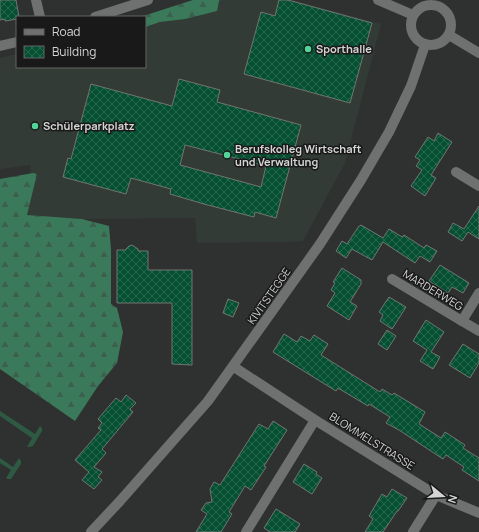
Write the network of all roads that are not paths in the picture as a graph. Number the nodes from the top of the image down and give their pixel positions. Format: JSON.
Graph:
{"nodes":[{"id":1,"x":36,"y":0,"type":"edge"},
{"id":2,"x":148,"y":0,"type":"edge"},
{"id":3,"x":378,"y":0,"type":"edge"},
{"id":4,"x":442,"y":3,"type":"edge"},
{"id":5,"x":413,"y":15,"type":"junction"},
{"id":6,"x":40,"y":16,"type":"edge"},
{"id":7,"x":98,"y":16,"type":"edge"},
{"id":8,"x":449,"y":35,"type":"junction"},
{"id":9,"x":16,"y":42,"type":"edge"},
{"id":10,"x":425,"y":45,"type":"junction"},
{"id":11,"x":0,"y":46,"type":"edge"},
{"id":12,"x":479,"y":53,"type":"edge"},
{"id":13,"x":456,"y":172,"type":"dead end"},
{"id":14,"x":479,"y":186,"type":"edge"},
{"id":15,"x":392,"y":279,"type":"dead end"},
{"id":16,"x":479,"y":293,"type":"edge"},
{"id":17,"x":462,"y":321,"type":"junction"},
{"id":18,"x":479,"y":331,"type":"edge"},
{"id":19,"x":234,"y":367,"type":"junction"},
{"id":20,"x":315,"y":420,"type":"junction"},
{"id":21,"x":436,"y":495,"type":"junction"},
{"id":22,"x":479,"y":513,"type":"edge"},
{"id":23,"x":91,"y":532,"type":"edge"},
{"id":24,"x":246,"y":532,"type":"edge"},
{"id":25,"x":413,"y":532,"type":"edge"}],
"edges":[{"from":1,"to":6,"type":"street"},
{"from":2,"to":7,"type":"street"},
{"from":3,"to":5,"type":"street"},
{"from":4,"to":5,"type":"street"},
{"from":4,"to":8,"type":"street"},
{"from":5,"to":10,"type":"street"},
{"from":8,"to":10,"type":"street"},
{"from":8,"to":12,"type":"street"},
{"from":9,"to":11,"type":"street"},
{"from":10,"to":19,"type":"street","name":"KIVITSTEGGE"},
{"from":13,"to":14,"type":"street"},
{"from":15,"to":17,"type":"street","name":"MARDERWEG"},
{"from":16,"to":17,"type":"street","name":"MARDERWEG"},
{"from":17,"to":18,"type":"street","name":"MARDERWEG"},
{"from":19,"to":20,"type":"street","name":"BLOMMELSTRASSE"},
{"from":19,"to":23,"type":"street","name":"KIVITSTEGGE"},
{"from":20,"to":21,"type":"street","name":"BLOMMELSTRASSE"},
{"from":20,"to":24,"type":"street","name":"BLOMMELSTRASSE"},
{"from":21,"to":22,"type":"street","name":"BLOMMELSTRASSE"},
{"from":21,"to":25,"type":"street"}]}
